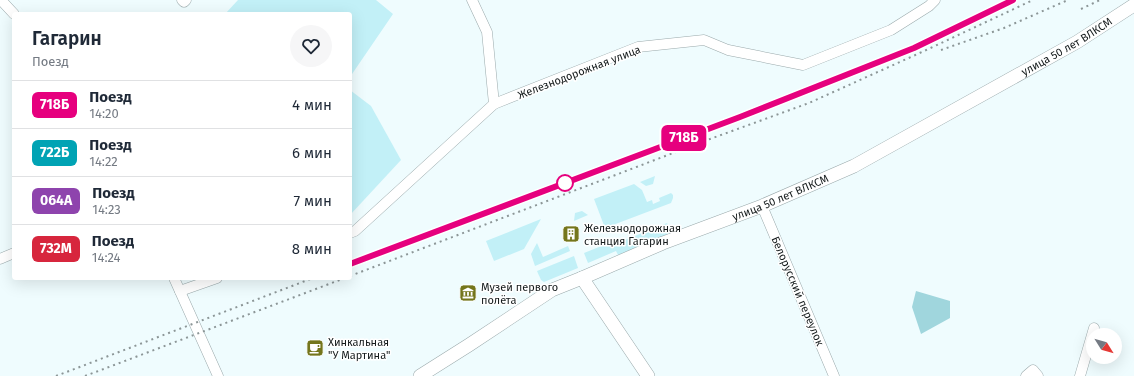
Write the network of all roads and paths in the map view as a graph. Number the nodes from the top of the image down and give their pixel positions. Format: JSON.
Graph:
{"nodes":[{"id":1,"x":1,"y":0,"type":"edge"},
{"id":2,"x":182,"y":0,"type":"edge"},
{"id":3,"x":186,"y":0,"type":"edge"},
{"id":4,"x":472,"y":0,"type":"edge"},
{"id":5,"x":935,"y":0,"type":"edge"},
{"id":6,"x":1134,"y":5,"type":"edge"},
{"id":7,"x":12,"y":12,"type":"edge"},
{"id":8,"x":494,"y":104,"type":"junction"},
{"id":9,"x":762,"y":206,"type":"junction"},
{"id":10,"x":352,"y":232,"type":"edge"},
{"id":11,"x":12,"y":254,"type":"edge"},
{"id":12,"x":0,"y":259,"type":"edge"},
{"id":13,"x":582,"y":278,"type":"junction"},
{"id":14,"x":175,"y":280,"type":"edge"},
{"id":15,"x":211,"y":280,"type":"edge"},
{"id":16,"x":180,"y":291,"type":"junction"},
{"id":17,"x":1086,"y":355,"type":"edge"},
{"id":18,"x":218,"y":376,"type":"edge"},
{"id":19,"x":420,"y":376,"type":"edge"},
{"id":20,"x":648,"y":376,"type":"edge"},
{"id":21,"x":834,"y":376,"type":"edge"},
{"id":22,"x":1026,"y":376,"type":"edge"},
{"id":23,"x":1038,"y":376,"type":"edge"},
{"id":24,"x":1080,"y":376,"type":"edge"}],
"edges":[{"from":1,"to":7,"type":"street"},
{"from":2,"to":3,"type":"street"},
{"from":4,"to":8,"type":"street"},
{"from":5,"to":8,"type":"street","name":"Железнодорожная улица"},
{"from":6,"to":9,"type":"main road","name":"улица 50 лет ВЛКСМ"},
{"from":8,"to":10,"type":"street","name":"Железнодорожная улица"},
{"from":9,"to":13,"type":"main road","name":"улица 50 лет ВЛКСМ"},
{"from":9,"to":21,"type":"street","name":"Белорусский переулок"},
{"from":11,"to":12,"type":"street"},
{"from":13,"to":19,"type":"main road","name":"улица 50 лет ВЛКСМ"},
{"from":13,"to":20,"type":"main road"},
{"from":14,"to":16,"type":"street"},
{"from":15,"to":16,"type":"street"},
{"from":16,"to":18,"type":"street"},
{"from":17,"to":24,"type":"street"},
{"from":22,"to":23,"type":"street"}]}
